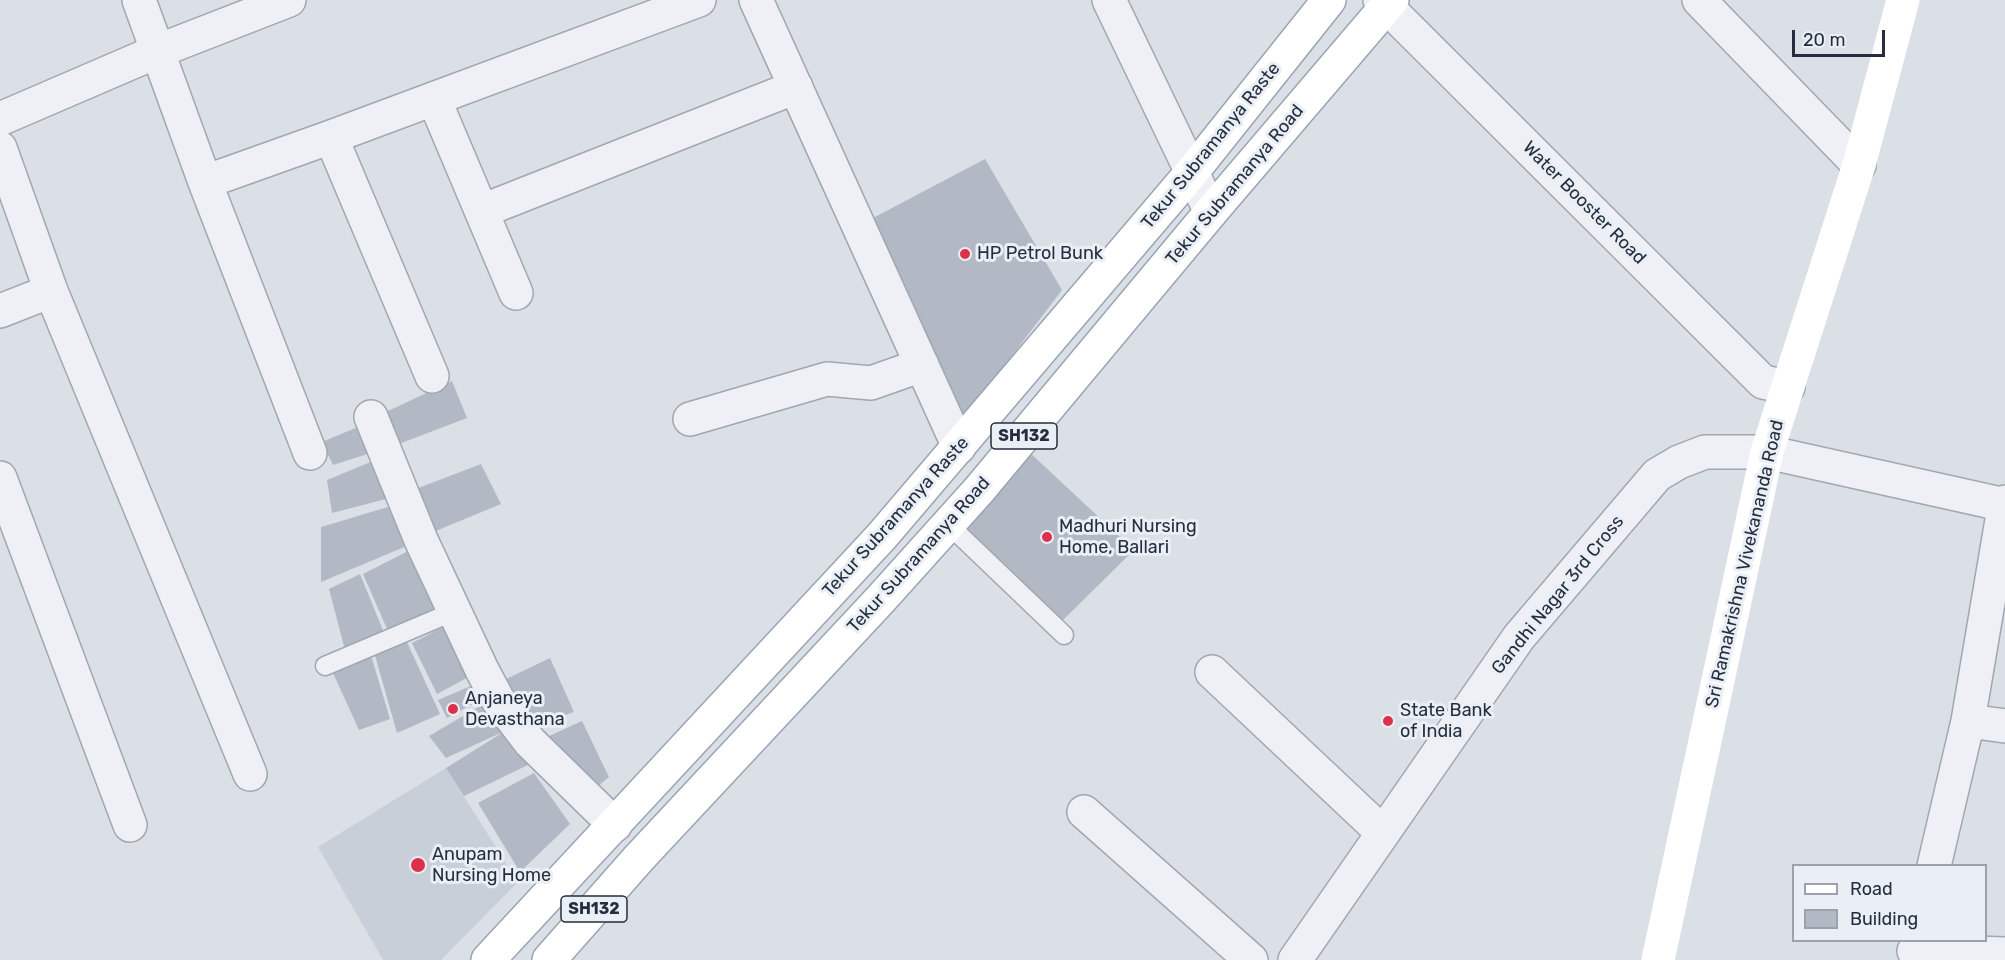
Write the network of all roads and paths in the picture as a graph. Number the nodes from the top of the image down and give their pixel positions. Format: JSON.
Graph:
{"nodes":[{"id":1,"x":140,"y":0,"type":"edge"},
{"id":2,"x":289,"y":0,"type":"edge"},
{"id":3,"x":699,"y":0,"type":"edge"},
{"id":4,"x":756,"y":0,"type":"edge"},
{"id":5,"x":1109,"y":0,"type":"edge"},
{"id":6,"x":1329,"y":0,"type":"edge"},
{"id":7,"x":1699,"y":0,"type":"edge"},
{"id":8,"x":1903,"y":0,"type":"edge"},
{"id":9,"x":1386,"y":2,"type":"edge"},
{"id":10,"x":158,"y":51,"type":"junction"},
{"id":11,"x":796,"y":87,"type":"junction"},
{"id":12,"x":434,"y":99,"type":"junction"},
{"id":13,"x":0,"y":119,"type":"edge"},
{"id":14,"x":332,"y":137,"type":"junction"},
{"id":15,"x":1,"y":152,"type":"edge"},
{"id":16,"x":1859,"y":165,"type":"junction"},
{"id":17,"x":1192,"y":172,"type":"junction"},
{"id":18,"x":205,"y":182,"type":"junction"},
{"id":19,"x":482,"y":211,"type":"junction"},
{"id":20,"x":1211,"y":212,"type":"junction"},
{"id":21,"x":51,"y":291,"type":"junction"},
{"id":22,"x":516,"y":293,"type":"dead end"},
{"id":23,"x":0,"y":311,"type":"edge"},
{"id":24,"x":922,"y":365,"type":"junction"},
{"id":25,"x":432,"y":376,"type":"dead end"},
{"id":26,"x":1788,"y":387,"type":"junction"},
{"id":27,"x":371,"y":417,"type":"dead end"},
{"id":28,"x":690,"y":419,"type":"dead end"},
{"id":29,"x":959,"y":447,"type":"junction"},
{"id":30,"x":1767,"y":452,"type":"junction"},
{"id":31,"x":310,"y":453,"type":"dead end"},
{"id":32,"x":0,"y":478,"type":"edge"},
{"id":33,"x":2005,"y":504,"type":"edge"},
{"id":34,"x":948,"y":524,"type":"junction"},
{"id":35,"x":455,"y":611,"type":"junction"},
{"id":36,"x":1064,"y":635,"type":"dead end"},
{"id":37,"x":325,"y":666,"type":"dead end"},
{"id":38,"x":1212,"y":672,"type":"dead end"},
{"id":39,"x":1968,"y":721,"type":"junction"},
{"id":40,"x":2005,"y":726,"type":"edge"},
{"id":41,"x":250,"y":774,"type":"dead end"},
{"id":42,"x":1084,"y":812,"type":"dead end"},
{"id":43,"x":130,"y":825,"type":"dead end"},
{"id":44,"x":615,"y":825,"type":"junction"},
{"id":45,"x":1383,"y":833,"type":"junction"},
{"id":46,"x":1934,"y":864,"type":"edge"},
{"id":47,"x":1914,"y":950,"type":"edge"},
{"id":48,"x":2005,"y":954,"type":"edge"},
{"id":49,"x":488,"y":960,"type":"edge"},
{"id":50,"x":549,"y":960,"type":"edge"},
{"id":51,"x":1251,"y":960,"type":"edge"},
{"id":52,"x":1295,"y":960,"type":"edge"},
{"id":53,"x":1658,"y":960,"type":"edge"}],
"edges":[{"from":1,"to":10,"type":"street"},
{"from":2,"to":10,"type":"street"},
{"from":3,"to":12,"type":"street"},
{"from":4,"to":11,"type":"street"},
{"from":5,"to":17,"type":"street"},
{"from":6,"to":17,"type":"main road","name":"Tekur Subramanya Raste","number":"SH132"},
{"from":7,"to":16,"type":"street"},
{"from":8,"to":16,"type":"main road","name":"Sri Ramakrishna Vivekananda Road"},
{"from":9,"to":20,"type":"main road","name":"Tekur Subramanya Road","number":"SH132"},
{"from":9,"to":26,"type":"street","name":"Water Booster Road"},
{"from":10,"to":13,"type":"street"},
{"from":10,"to":18,"type":"street"},
{"from":11,"to":19,"type":"street"},
{"from":11,"to":24,"type":"street"},
{"from":12,"to":14,"type":"street"},
{"from":12,"to":19,"type":"street"},
{"from":14,"to":18,"type":"street"},
{"from":14,"to":25,"type":"street"},
{"from":15,"to":21,"type":"street"},
{"from":16,"to":26,"type":"main road","name":"Sri Ramakrishna Vivekananda Road"},
{"from":17,"to":20,"type":"street"},
{"from":17,"to":29,"type":"main road","name":"Tekur Subramanya Raste","number":"SH132"},
{"from":18,"to":31,"type":"street"},
{"from":19,"to":22,"type":"street"},
{"from":20,"to":34,"type":"main road","name":"Tekur Subramanya Road","number":"SH132"},
{"from":21,"to":23,"type":"street"},
{"from":21,"to":41,"type":"street"},
{"from":24,"to":28,"type":"street"},
{"from":24,"to":29,"type":"street"},
{"from":26,"to":30,"type":"main road","name":"Sri Ramakrishna Vivekananda Road"},
{"from":27,"to":35,"type":"street"},
{"from":29,"to":44,"type":"main road","name":"Tekur Subramanya Raste","number":"SH132"},
{"from":30,"to":33,"type":"street","name":"Gandhi Nagar 3rd Cross"},
{"from":30,"to":45,"type":"street","name":"Gandhi Nagar 3rd Cross"},
{"from":30,"to":53,"type":"main road","name":"Sri Ramakrishna Vivekananda Road"},
{"from":32,"to":43,"type":"street"},
{"from":33,"to":39,"type":"street"},
{"from":34,"to":36,"type":"lane"},
{"from":34,"to":50,"type":"main road","name":"Tekur Subramanya Road","number":"SH132"},
{"from":35,"to":37,"type":"lane"},
{"from":35,"to":44,"type":"street"},
{"from":38,"to":45,"type":"street"},
{"from":39,"to":40,"type":"street"},
{"from":39,"to":46,"type":"street"},
{"from":42,"to":51,"type":"street"},
{"from":44,"to":49,"type":"main road","name":"Tekur Subramanya Raste","number":"SH132"},
{"from":45,"to":52,"type":"street","name":"Gandhi Nagar 3rd Cross"},
{"from":47,"to":48,"type":"street"}]}
